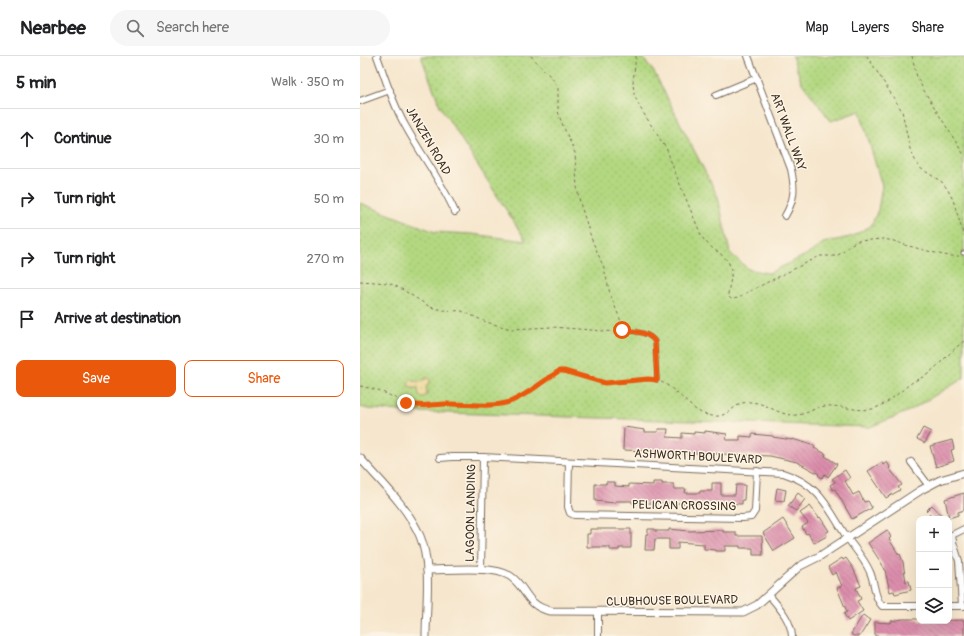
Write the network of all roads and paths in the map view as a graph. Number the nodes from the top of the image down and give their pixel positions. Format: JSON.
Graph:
{"nodes":[{"id":1,"x":377,"y":56,"type":"edge"},
{"id":2,"x":531,"y":56,"type":"edge"},
{"id":3,"x":636,"y":56,"type":"edge"},
{"id":4,"x":748,"y":56,"type":"edge"},
{"id":5,"x":867,"y":56,"type":"edge"},
{"id":6,"x":912,"y":56,"type":"edge"},
{"id":7,"x":756,"y":78,"type":"junction"},
{"id":8,"x":390,"y":90,"type":"junction"},
{"id":9,"x":716,"y":95,"type":"dead end"},
{"id":10,"x":360,"y":101,"type":"edge"},
{"id":11,"x":964,"y":155,"type":"edge"},
{"id":12,"x":455,"y":212,"type":"dead end"},
{"id":13,"x":785,"y":216,"type":"dead end"},
{"id":14,"x":964,"y":236,"type":"edge"},
{"id":15,"x":964,"y":253,"type":"edge"},
{"id":16,"x":360,"y":281,"type":"edge"},
{"id":17,"x":622,"y":330,"type":"junction"},
{"id":18,"x":964,"y":341,"type":"edge"},
{"id":19,"x":657,"y":380,"type":"junction"},
{"id":20,"x":360,"y":386,"type":"edge"},
{"id":21,"x":484,"y":457,"type":"junction"},
{"id":22,"x":360,"y":458,"type":"edge"},
{"id":23,"x":440,"y":458,"type":"dead end"},
{"id":24,"x":569,"y":462,"type":"junction"},
{"id":25,"x":911,"y":462,"type":"dead end"},
{"id":26,"x":757,"y":471,"type":"junction"},
{"id":27,"x":964,"y":473,"type":"edge"},
{"id":28,"x":929,"y":486,"type":"junction"},
{"id":29,"x":964,"y":529,"type":"edge"},
{"id":30,"x":848,"y":538,"type":"junction"},
{"id":31,"x":427,"y":570,"type":"junction"},
{"id":32,"x":481,"y":570,"type":"junction"},
{"id":33,"x":769,"y":595,"type":"junction"},
{"id":34,"x":916,"y":606,"type":"edge"},
{"id":35,"x":952,"y":606,"type":"edge"},
{"id":36,"x":963,"y":606,"type":"edge"},
{"id":37,"x":598,"y":612,"type":"junction"},
{"id":38,"x":426,"y":636,"type":"edge"},
{"id":39,"x":598,"y":636,"type":"edge"},
{"id":40,"x":792,"y":636,"type":"edge"}],
"edges":[{"from":1,"to":8,"type":"street","name":"JANZEN ROAD"},
{"from":2,"to":17,"type":"path"},
{"from":3,"to":15,"type":"path"},
{"from":4,"to":7,"type":"street","name":"ART WALL WAY"},
{"from":5,"to":14,"type":"path"},
{"from":6,"to":11,"type":"path"},
{"from":7,"to":9,"type":"street"},
{"from":7,"to":13,"type":"street","name":"ART WALL WAY"},
{"from":8,"to":10,"type":"street"},
{"from":8,"to":12,"type":"street","name":"JANZEN ROAD"},
{"from":16,"to":17,"type":"path"},
{"from":17,"to":19,"type":"lane"},
{"from":18,"to":19,"type":"path"},
{"from":19,"to":20,"type":"path"},
{"from":21,"to":23,"type":"street","name":"ASHWORTH BOULEVARD"},
{"from":21,"to":24,"type":"street","name":"ASHWORTH BOULEVARD"},
{"from":21,"to":32,"type":"street","name":"LAGOON LANDING"},
{"from":22,"to":31,"type":"street"},
{"from":24,"to":26,"type":"street","name":"ASHWORTH BOULEVARD"},
{"from":24,"to":26,"type":"street","name":"PELICAN CROSSING"},
{"from":25,"to":28,"type":"street"},
{"from":26,"to":30,"type":"street","name":"ASHWORTH BOULEVARD"},
{"from":27,"to":28,"type":"street","name":"CLUBHOUSE BOULEVARD"},
{"from":28,"to":30,"type":"street","name":"CLUBHOUSE BOULEVARD"},
{"from":29,"to":36,"type":"street"},
{"from":30,"to":33,"type":"street","name":"CLUBHOUSE BOULEVARD"},
{"from":30,"to":34,"type":"street","name":"ASHWORTH BOULEVARD"},
{"from":31,"to":32,"type":"street","name":"CLUBHOUSE BOULEVARD"},
{"from":31,"to":38,"type":"street"},
{"from":32,"to":37,"type":"street","name":"CLUBHOUSE BOULEVARD"},
{"from":33,"to":37,"type":"street","name":"CLUBHOUSE BOULEVARD"},
{"from":33,"to":40,"type":"street"},
{"from":35,"to":36,"type":"street"},
{"from":37,"to":39,"type":"street"}]}
